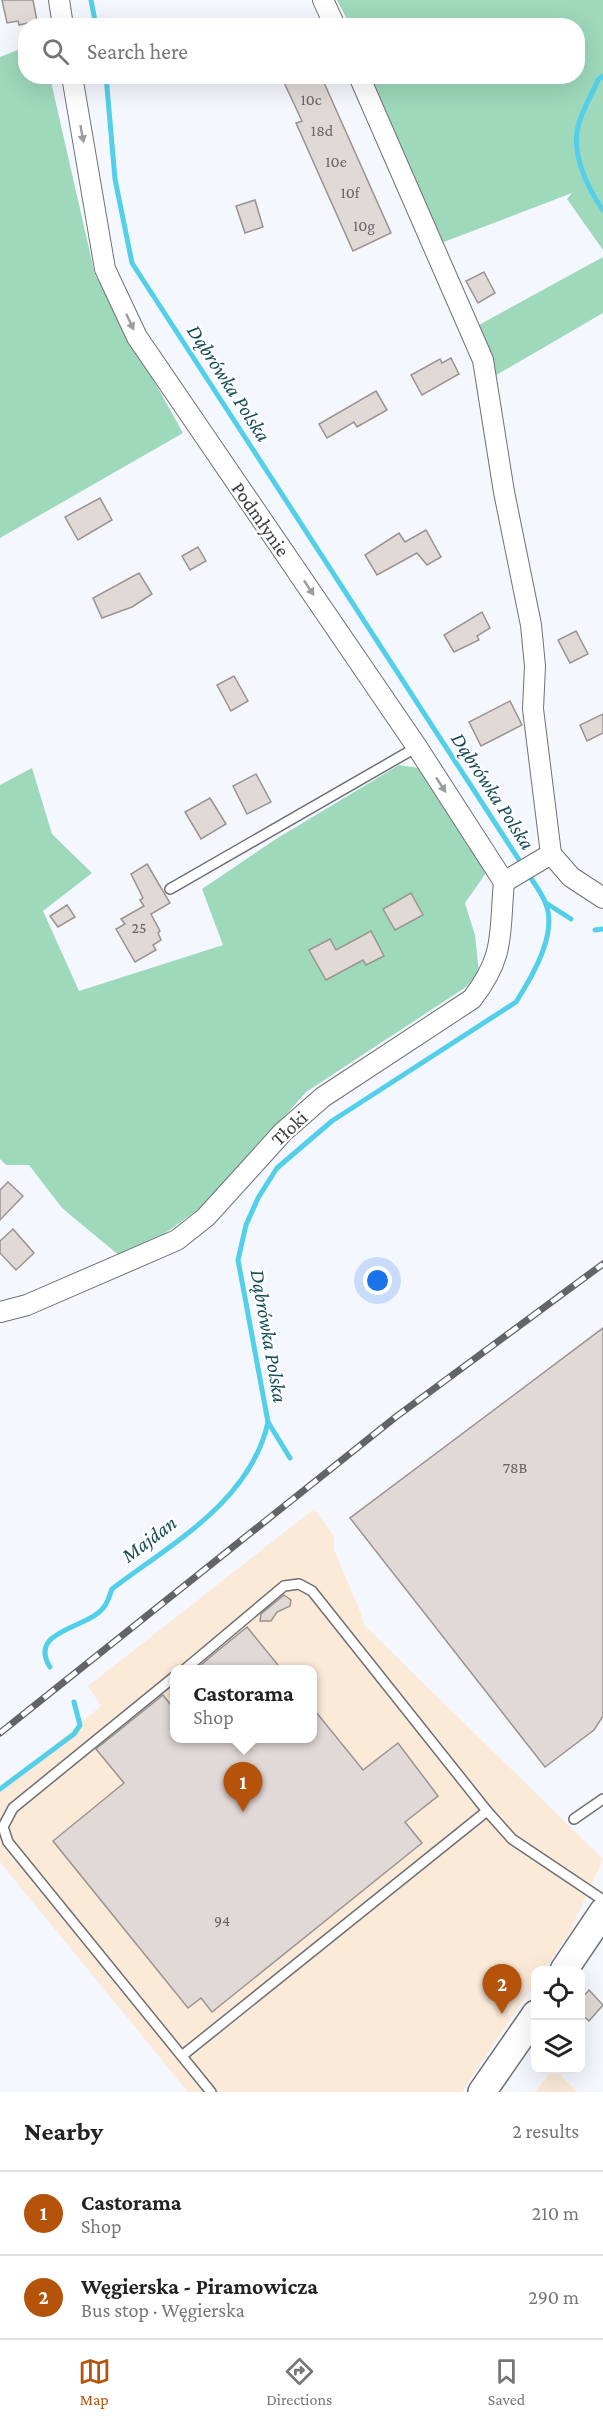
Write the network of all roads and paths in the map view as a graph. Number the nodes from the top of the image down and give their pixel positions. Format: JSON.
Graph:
{"nodes":[{"id":1,"x":59,"y":0,"type":"edge"},
{"id":2,"x":323,"y":0,"type":"edge"},
{"id":3,"x":62,"y":18,"type":"edge"},
{"id":4,"x":331,"y":18,"type":"edge"},
{"id":5,"x":73,"y":84,"type":"edge"},
{"id":6,"x":362,"y":84,"type":"edge"},
{"id":7,"x":417,"y":747,"type":"junction"},
{"id":8,"x":545,"y":857,"type":"junction"},
{"id":9,"x":508,"y":879,"type":"junction"},
{"id":10,"x":170,"y":890,"type":"dead end"},
{"id":11,"x":603,"y":898,"type":"edge"},
{"id":12,"x":0,"y":1312,"type":"edge"},
{"id":13,"x":190,"y":1665,"type":"edge"},
{"id":14,"x":170,"y":1680,"type":"edge"},
{"id":15,"x":603,"y":1799,"type":"edge"},
{"id":16,"x":487,"y":1811,"type":"junction"},
{"id":17,"x":574,"y":1819,"type":"dead end"},
{"id":18,"x":603,"y":1900,"type":"edge"},
{"id":19,"x":603,"y":1912,"type":"edge"},
{"id":20,"x":567,"y":1966,"type":"edge"},
{"id":21,"x":532,"y":2020,"type":"edge"},
{"id":22,"x":183,"y":2055,"type":"junction"},
{"id":23,"x":211,"y":2092,"type":"edge"},
{"id":24,"x":482,"y":2092,"type":"edge"}],
"edges":[{"from":1,"to":3,"type":"street"},
{"from":2,"to":4,"type":"street"},
{"from":5,"to":7,"type":"street","name":"Podmłynie","one_way":true},
{"from":6,"to":8,"type":"street"},
{"from":7,"to":9,"type":"street","name":"Podmłynie","one_way":true},
{"from":7,"to":10,"type":"lane"},
{"from":8,"to":9,"type":"street"},
{"from":8,"to":11,"type":"street"},
{"from":9,"to":12,"type":"street","name":"Tłoki"},
{"from":13,"to":16,"type":"lane"},
{"from":14,"to":22,"type":"lane"},
{"from":15,"to":17,"type":"lane"},
{"from":16,"to":18,"type":"lane"},
{"from":16,"to":22,"type":"lane"},
{"from":19,"to":20,"type":"main road"},
{"from":21,"to":24,"type":"main road"},
{"from":22,"to":23,"type":"lane"}]}
